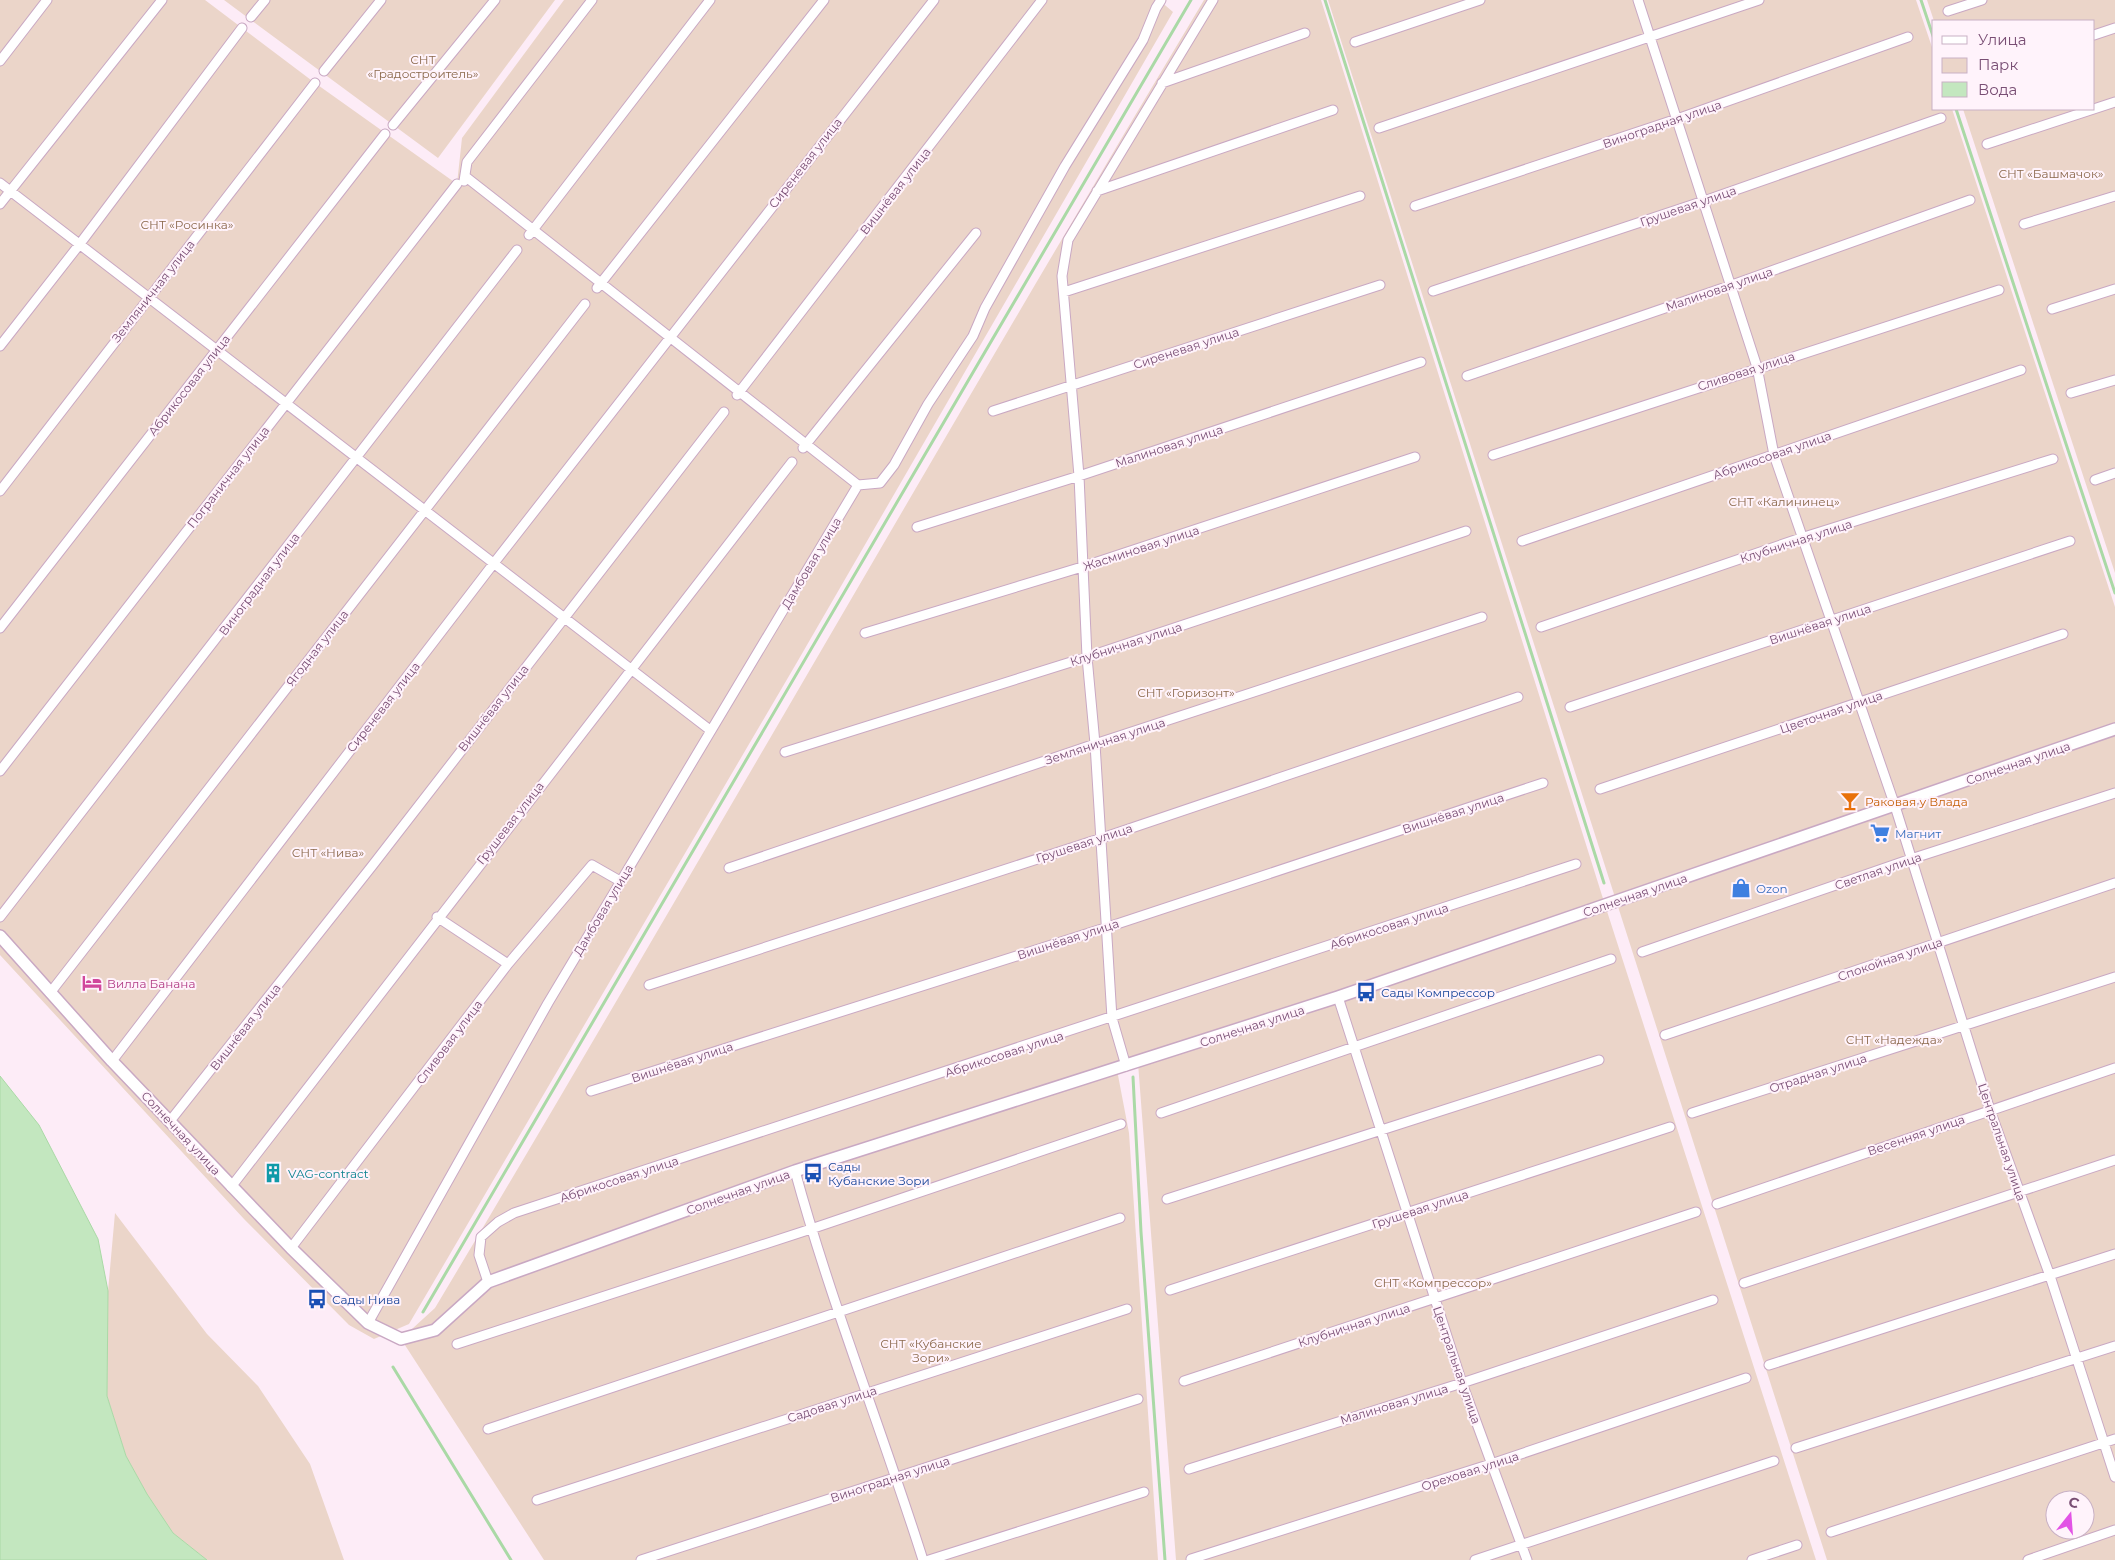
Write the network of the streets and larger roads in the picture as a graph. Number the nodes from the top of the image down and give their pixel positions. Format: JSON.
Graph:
{"nodes":[{"id":1,"x":47,"y":0,"type":"edge"},
{"id":2,"x":162,"y":0,"type":"edge"},
{"id":3,"x":265,"y":0,"type":"edge"},
{"id":4,"x":381,"y":0,"type":"edge"},
{"id":5,"x":495,"y":0,"type":"edge"},
{"id":6,"x":592,"y":0,"type":"edge"},
{"id":7,"x":710,"y":0,"type":"edge"},
{"id":8,"x":824,"y":0,"type":"edge"},
{"id":9,"x":934,"y":0,"type":"edge"},
{"id":10,"x":1042,"y":0,"type":"edge"},
{"id":11,"x":1162,"y":0,"type":"edge"},
{"id":12,"x":1213,"y":0,"type":"edge"},
{"id":13,"x":1480,"y":0,"type":"edge"},
{"id":14,"x":1638,"y":0,"type":"edge"},
{"id":15,"x":1759,"y":0,"type":"edge"},
{"id":16,"x":1982,"y":0,"type":"edge"},
{"id":17,"x":1948,"y":11,"type":"dead end"},
{"id":18,"x":254,"y":13,"type":"dead end"},
{"id":19,"x":2115,"y":28,"type":"edge"},
{"id":20,"x":240,"y":31,"type":"dead end"},
{"id":21,"x":1305,"y":33,"type":"dead end"},
{"id":22,"x":2095,"y":34,"type":"edge"},
{"id":23,"x":1649,"y":36,"type":"junction"},
{"id":24,"x":1908,"y":37,"type":"dead end"},
{"id":25,"x":1355,"y":42,"type":"dead end"},
{"id":26,"x":0,"y":61,"type":"edge"},
{"id":27,"x":324,"y":72,"type":"dead end"},
{"id":28,"x":1162,"y":83,"type":"junction"},
{"id":29,"x":314,"y":84,"type":"dead end"},
{"id":30,"x":2115,"y":102,"type":"edge"},
{"id":31,"x":2095,"y":109,"type":"edge"},
{"id":32,"x":1333,"y":110,"type":"dead end"},
{"id":33,"x":2091,"y":110,"type":"edge"},
{"id":34,"x":1942,"y":118,"type":"dead end"},
{"id":35,"x":1677,"y":119,"type":"junction"},
{"id":36,"x":393,"y":125,"type":"dead end"},
{"id":37,"x":1379,"y":128,"type":"dead end"},
{"id":38,"x":386,"y":134,"type":"dead end"},
{"id":39,"x":1987,"y":144,"type":"dead end"},
{"id":40,"x":462,"y":181,"type":"junction"},
{"id":41,"x":0,"y":183,"type":"edge"},
{"id":42,"x":10,"y":191,"type":"junction"},
{"id":43,"x":1098,"y":191,"type":"junction"},
{"id":44,"x":1360,"y":196,"type":"dead end"},
{"id":45,"x":2115,"y":196,"type":"edge"},
{"id":46,"x":1970,"y":200,"type":"dead end"},
{"id":47,"x":1704,"y":201,"type":"junction"},
{"id":48,"x":0,"y":204,"type":"edge"},
{"id":49,"x":1416,"y":206,"type":"dead end"},
{"id":50,"x":2024,"y":224,"type":"dead end"},
{"id":51,"x":530,"y":233,"type":"junction"},
{"id":52,"x":976,"y":233,"type":"dead end"},
{"id":53,"x":80,"y":245,"type":"junction"},
{"id":54,"x":517,"y":250,"type":"dead end"},
{"id":55,"x":1380,"y":285,"type":"dead end"},
{"id":56,"x":1732,"y":285,"type":"junction"},
{"id":57,"x":599,"y":286,"type":"junction"},
{"id":58,"x":2115,"y":289,"type":"edge"},
{"id":59,"x":1999,"y":290,"type":"dead end"},
{"id":60,"x":1433,"y":291,"type":"dead end"},
{"id":61,"x":1064,"y":292,"type":"junction"},
{"id":62,"x":147,"y":298,"type":"junction"},
{"id":63,"x":585,"y":304,"type":"dead end"},
{"id":64,"x":2052,"y":309,"type":"dead end"},
{"id":65,"x":669,"y":338,"type":"junction"},
{"id":66,"x":0,"y":346,"type":"edge"},
{"id":67,"x":216,"y":350,"type":"junction"},
{"id":68,"x":1421,"y":362,"type":"dead end"},
{"id":69,"x":1756,"y":367,"type":"junction"},
{"id":70,"x":2021,"y":370,"type":"dead end"},
{"id":71,"x":1467,"y":376,"type":"dead end"},
{"id":72,"x":2115,"y":380,"type":"edge"},
{"id":73,"x":1071,"y":385,"type":"junction"},
{"id":74,"x":738,"y":394,"type":"junction"},
{"id":75,"x":2072,"y":394,"type":"dead end"},
{"id":76,"x":285,"y":403,"type":"junction"},
{"id":77,"x":724,"y":412,"type":"dead end"},
{"id":78,"x":993,"y":412,"type":"dead end"},
{"id":79,"x":804,"y":446,"type":"junction"},
{"id":80,"x":1774,"y":454,"type":"junction"},
{"id":81,"x":1494,"y":455,"type":"dead end"},
{"id":82,"x":1415,"y":457,"type":"dead end"},
{"id":83,"x":355,"y":458,"type":"junction"},
{"id":84,"x":2053,"y":459,"type":"dead end"},
{"id":85,"x":792,"y":462,"type":"dead end"},
{"id":86,"x":2115,"y":473,"type":"edge"},
{"id":87,"x":1079,"y":476,"type":"junction"},
{"id":88,"x":2095,"y":480,"type":"dead end"},
{"id":89,"x":858,"y":485,"type":"junction"},
{"id":90,"x":0,"y":491,"type":"edge"},
{"id":91,"x":424,"y":510,"type":"junction"},
{"id":92,"x":917,"y":527,"type":"dead end"},
{"id":93,"x":1466,"y":531,"type":"dead end"},
{"id":94,"x":1802,"y":538,"type":"junction"},
{"id":95,"x":1522,"y":541,"type":"dead end"},
{"id":96,"x":2070,"y":541,"type":"dead end"},
{"id":97,"x":494,"y":564,"type":"junction"},
{"id":98,"x":1082,"y":568,"type":"junction"},
{"id":99,"x":564,"y":617,"type":"junction"},
{"id":100,"x":1482,"y":617,"type":"dead end"},
{"id":101,"x":1830,"y":620,"type":"junction"},
{"id":102,"x":1541,"y":626,"type":"dead end"},
{"id":103,"x":0,"y":628,"type":"edge"},
{"id":104,"x":865,"y":633,"type":"dead end"},
{"id":105,"x":2062,"y":634,"type":"dead end"},
{"id":106,"x":1087,"y":657,"type":"junction"},
{"id":107,"x":631,"y":668,"type":"junction"},
{"id":108,"x":1518,"y":697,"type":"dead end"},
{"id":109,"x":1858,"y":703,"type":"junction"},
{"id":110,"x":1570,"y":707,"type":"dead end"},
{"id":111,"x":2115,"y":729,"type":"edge"},
{"id":112,"x":710,"y":730,"type":"junction"},
{"id":113,"x":1095,"y":744,"type":"junction"},
{"id":114,"x":785,"y":752,"type":"dead end"},
{"id":115,"x":0,"y":771,"type":"edge"},
{"id":116,"x":1543,"y":783,"type":"dead end"},
{"id":117,"x":1600,"y":789,"type":"dead end"},
{"id":118,"x":2115,"y":793,"type":"edge"},
{"id":119,"x":1895,"y":806,"type":"junction"},
{"id":120,"x":1102,"y":838,"type":"junction"},
{"id":121,"x":1910,"y":859,"type":"junction"},
{"id":122,"x":1576,"y":864,"type":"dead end"},
{"id":123,"x":729,"y":868,"type":"dead end"},
{"id":124,"x":620,"y":881,"type":"junction"},
{"id":125,"x":2115,"y":883,"type":"edge"},
{"id":126,"x":0,"y":916,"type":"edge"},
{"id":127,"x":437,"y":917,"type":"junction"},
{"id":128,"x":1108,"y":927,"type":"junction"},
{"id":129,"x":0,"y":936,"type":"edge"},
{"id":130,"x":1938,"y":943,"type":"junction"},
{"id":131,"x":1642,"y":952,"type":"dead end"},
{"id":132,"x":1611,"y":959,"type":"dead end"},
{"id":133,"x":508,"y":964,"type":"junction"},
{"id":134,"x":2115,"y":976,"type":"edge"},
{"id":135,"x":649,"y":985,"type":"dead end"},
{"id":136,"x":50,"y":993,"type":"junction"},
{"id":137,"x":1338,"y":997,"type":"junction"},
{"id":138,"x":1112,"y":1018,"type":"junction"},
{"id":139,"x":1965,"y":1026,"type":"junction"},
{"id":140,"x":1665,"y":1035,"type":"dead end"},
{"id":141,"x":1353,"y":1047,"type":"junction"},
{"id":142,"x":1599,"y":1060,"type":"dead end"},
{"id":143,"x":112,"y":1061,"type":"junction"},
{"id":144,"x":1126,"y":1066,"type":"junction"},
{"id":145,"x":2115,"y":1068,"type":"edge"},
{"id":146,"x":591,"y":1091,"type":"dead end"},
{"id":147,"x":1990,"y":1110,"type":"junction"},
{"id":148,"x":1161,"y":1113,"type":"dead end"},
{"id":149,"x":1692,"y":1113,"type":"dead end"},
{"id":150,"x":170,"y":1121,"type":"junction"},
{"id":151,"x":1121,"y":1124,"type":"dead end"},
{"id":152,"x":1670,"y":1127,"type":"dead end"},
{"id":153,"x":1381,"y":1130,"type":"junction"},
{"id":154,"x":2115,"y":1160,"type":"edge"},
{"id":155,"x":795,"y":1172,"type":"junction"},
{"id":156,"x":231,"y":1187,"type":"junction"},
{"id":157,"x":2019,"y":1194,"type":"junction"},
{"id":158,"x":1168,"y":1199,"type":"dead end"},
{"id":159,"x":1717,"y":1204,"type":"dead end"},
{"id":160,"x":1696,"y":1212,"type":"dead end"},
{"id":161,"x":1407,"y":1214,"type":"junction"},
{"id":162,"x":1120,"y":1218,"type":"dead end"},
{"id":163,"x":811,"y":1229,"type":"junction"},
{"id":164,"x":291,"y":1248,"type":"junction"},
{"id":165,"x":2115,"y":1254,"type":"edge"},
{"id":166,"x":2050,"y":1276,"type":"junction"},
{"id":167,"x":488,"y":1282,"type":"junction"},
{"id":168,"x":1744,"y":1283,"type":"dead end"},
{"id":169,"x":1170,"y":1290,"type":"dead end"},
{"id":170,"x":1434,"y":1299,"type":"junction"},
{"id":171,"x":1713,"y":1300,"type":"dead end"},
{"id":172,"x":1128,"y":1309,"type":"dead end"},
{"id":173,"x":840,"y":1311,"type":"junction"},
{"id":174,"x":368,"y":1323,"type":"junction"},
{"id":175,"x":457,"y":1344,"type":"dead end"},
{"id":176,"x":2115,"y":1346,"type":"edge"},
{"id":177,"x":2076,"y":1360,"type":"junction"},
{"id":178,"x":1769,"y":1364,"type":"dead end"},
{"id":179,"x":1746,"y":1378,"type":"dead end"},
{"id":180,"x":1184,"y":1381,"type":"dead end"},
{"id":181,"x":1462,"y":1383,"type":"junction"},
{"id":182,"x":867,"y":1392,"type":"junction"},
{"id":183,"x":1138,"y":1399,"type":"dead end"},
{"id":184,"x":488,"y":1429,"type":"dead end"},
{"id":185,"x":2115,"y":1439,"type":"edge"},
{"id":186,"x":2104,"y":1443,"type":"junction"},
{"id":187,"x":1796,"y":1448,"type":"dead end"},
{"id":188,"x":1774,"y":1461,"type":"dead end"},
{"id":189,"x":1491,"y":1464,"type":"junction"},
{"id":190,"x":1188,"y":1469,"type":"dead end"},
{"id":191,"x":2115,"y":1476,"type":"edge"},
{"id":192,"x":897,"y":1477,"type":"junction"},
{"id":193,"x":1144,"y":1492,"type":"dead end"},
{"id":194,"x":536,"y":1500,"type":"dead end"},
{"id":195,"x":2115,"y":1530,"type":"edge"},
{"id":196,"x":1831,"y":1532,"type":"dead end"},
{"id":197,"x":1521,"y":1544,"type":"junction"},
{"id":198,"x":1797,"y":1545,"type":"dead end"},
{"id":199,"x":1191,"y":1558,"type":"dead end"},
{"id":200,"x":641,"y":1560,"type":"edge"},
{"id":201,"x":923,"y":1560,"type":"edge"},
{"id":202,"x":928,"y":1560,"type":"edge"},
{"id":203,"x":1475,"y":1560,"type":"edge"},
{"id":204,"x":1527,"y":1560,"type":"edge"},
{"id":205,"x":1752,"y":1560,"type":"edge"},
{"id":206,"x":2028,"y":1560,"type":"edge"}],
"edges":[{"from":1,"to":26,"type":"street"},
{"from":2,"to":42,"type":"street"},
{"from":3,"to":18,"type":"street"},
{"from":4,"to":27,"type":"street"},
{"from":5,"to":36,"type":"street"},
{"from":6,"to":40,"type":"street"},
{"from":7,"to":51,"type":"street"},
{"from":8,"to":57,"type":"street"},
{"from":9,"to":65,"type":"street","name":"Сиреневая улица"},
{"from":10,"to":74,"type":"street","name":"Вишнёвая улица"},
{"from":11,"to":89,"type":"street"},
{"from":12,"to":28,"type":"street"},
{"from":13,"to":25,"type":"street"},
{"from":14,"to":23,"type":"street","name":"Центральная улица"},
{"from":15,"to":23,"type":"street"},
{"from":16,"to":17,"type":"street"},
{"from":19,"to":22,"type":"street"},
{"from":20,"to":53,"type":"street"},
{"from":21,"to":28,"type":"street"},
{"from":23,"to":35,"type":"street","name":"Центральная улица"},
{"from":23,"to":37,"type":"street"},
{"from":24,"to":35,"type":"street","name":"Виноградная улица"},
{"from":28,"to":43,"type":"street"},
{"from":29,"to":62,"type":"street","name":"Земляничная улица"},
{"from":30,"to":31,"type":"street"},
{"from":32,"to":43,"type":"street"},
{"from":33,"to":39,"type":"street"},
{"from":34,"to":47,"type":"street","name":"Грушевая улица"},
{"from":35,"to":47,"type":"street","name":"Центральная улица"},
{"from":35,"to":49,"type":"street","name":"Виноградная улица"},
{"from":38,"to":67,"type":"street","name":"Абрикосовая улица"},
{"from":40,"to":51,"type":"street"},
{"from":40,"to":76,"type":"street","name":"Пограничная улица"},
{"from":41,"to":42,"type":"street"},
{"from":42,"to":48,"type":"street"},
{"from":42,"to":53,"type":"street"},
{"from":43,"to":61,"type":"street"},
{"from":44,"to":61,"type":"street"},
{"from":45,"to":50,"type":"street"},
{"from":46,"to":56,"type":"street","name":"Малиновая улица"},
{"from":47,"to":56,"type":"street","name":"Центральная улица"},
{"from":47,"to":60,"type":"street","name":"Грушевая улица"},
{"from":51,"to":57,"type":"street"},
{"from":52,"to":79,"type":"street"},
{"from":53,"to":62,"type":"street"},
{"from":53,"to":66,"type":"street"},
{"from":54,"to":83,"type":"street","name":"Виноградная улица"},
{"from":55,"to":73,"type":"street","name":"Сиреневая улица"},
{"from":56,"to":69,"type":"street","name":"Центральная улица"},
{"from":56,"to":71,"type":"street","name":"Малиновая улица"},
{"from":57,"to":65,"type":"street"},
{"from":58,"to":64,"type":"street"},
{"from":59,"to":69,"type":"street","name":"Сливовая улица"},
{"from":61,"to":73,"type":"street"},
{"from":62,"to":67,"type":"street"},
{"from":62,"to":90,"type":"street","name":"Земляничная улица"},
{"from":63,"to":91,"type":"street","name":"Ягодная улица"},
{"from":65,"to":74,"type":"street"},
{"from":65,"to":97,"type":"street","name":"Сиреневая улица"},
{"from":67,"to":76,"type":"street"},
{"from":67,"to":103,"type":"street","name":"Абрикосовая улица"},
{"from":68,"to":87,"type":"street","name":"Малиновая улица"},
{"from":69,"to":80,"type":"street","name":"Центральная улица"},
{"from":69,"to":81,"type":"street","name":"Сливовая улица"},
{"from":70,"to":80,"type":"street","name":"Абрикосовая улица"},
{"from":72,"to":75,"type":"street"},
{"from":73,"to":78,"type":"street","name":"Сиреневая улица"},
{"from":73,"to":87,"type":"street"},
{"from":74,"to":79,"type":"street"},
{"from":76,"to":83,"type":"street"},
{"from":76,"to":115,"type":"street","name":"Пограничная улица"},
{"from":77,"to":99,"type":"street","name":"Вишнёвая улица"},
{"from":79,"to":89,"type":"street"},
{"from":80,"to":94,"type":"street","name":"Центральная улица"},
{"from":80,"to":95,"type":"street","name":"Абрикосовая улица"},
{"from":82,"to":98,"type":"street","name":"Жасминовая улица"},
{"from":83,"to":91,"type":"street"},
{"from":83,"to":126,"type":"street","name":"Виноградная улица"},
{"from":84,"to":94,"type":"street","name":"Клубничная улица"},
{"from":85,"to":107,"type":"street","name":"Грушевая улица"},
{"from":86,"to":88,"type":"street"},
{"from":87,"to":92,"type":"street","name":"Малиновая улица"},
{"from":87,"to":98,"type":"street"},
{"from":89,"to":112,"type":"street","name":"Дамбовая улица"},
{"from":91,"to":97,"type":"street"},
{"from":91,"to":136,"type":"street","name":"Ягодная улица"},
{"from":93,"to":106,"type":"street","name":"Клубничная улица"},
{"from":94,"to":101,"type":"street","name":"Центральная улица"},
{"from":94,"to":102,"type":"street","name":"Клубничная улица"},
{"from":96,"to":101,"type":"street","name":"Вишнёвая улица"},
{"from":97,"to":99,"type":"street"},
{"from":97,"to":143,"type":"street","name":"Сиреневая улица"},
{"from":98,"to":104,"type":"street","name":"Жасминовая улица"},
{"from":98,"to":106,"type":"street"},
{"from":99,"to":107,"type":"street"},
{"from":99,"to":150,"type":"street","name":"Вишнёвая улица"},
{"from":100,"to":113,"type":"street","name":"Земляничная улица"},
{"from":101,"to":109,"type":"street","name":"Центральная улица"},
{"from":101,"to":110,"type":"street","name":"Вишнёвая улица"},
{"from":105,"to":109,"type":"street","name":"Цветочная улица"},
{"from":106,"to":113,"type":"street"},
{"from":106,"to":114,"type":"street","name":"Клубничная улица"},
{"from":107,"to":112,"type":"street"},
{"from":107,"to":127,"type":"street","name":"Грушевая улица"},
{"from":108,"to":120,"type":"street","name":"Грушевая улица"},
{"from":109,"to":117,"type":"street","name":"Цветочная улица"},
{"from":109,"to":119,"type":"street","name":"Центральная улица"},
{"from":111,"to":119,"type":"street","name":"Солнечная улица"},
{"from":112,"to":124,"type":"street","name":"Дамбовая улица"},
{"from":113,"to":120,"type":"street"},
{"from":113,"to":123,"type":"street","name":"Земляничная улица"},
{"from":116,"to":128,"type":"street","name":"Вишнёвая улица"},
{"from":118,"to":121,"type":"street","name":"Светлая улица"},
{"from":119,"to":121,"type":"street","name":"Центральная улица"},
{"from":119,"to":137,"type":"street","name":"Солнечная улица"},
{"from":120,"to":128,"type":"street"},
{"from":120,"to":135,"type":"street","name":"Грушевая улица"},
{"from":121,"to":130,"type":"street","name":"Центральная улица"},
{"from":121,"to":131,"type":"street","name":"Светлая улица"},
{"from":122,"to":138,"type":"street","name":"Абрикосовая улица"},
{"from":124,"to":133,"type":"street","name":"Сливовая улица"},
{"from":124,"to":174,"type":"street","name":"Дамбовая улица"},
{"from":125,"to":130,"type":"street","name":"Спокойная улица"},
{"from":127,"to":133,"type":"street"},
{"from":127,"to":156,"type":"street","name":"Грушевая улица"},
{"from":128,"to":138,"type":"street"},
{"from":128,"to":146,"type":"street","name":"Вишнёвая улица"},
{"from":129,"to":136,"type":"street","name":"Солнечная улица"},
{"from":130,"to":139,"type":"street","name":"Центральная улица"},
{"from":130,"to":140,"type":"street","name":"Спокойная улица"},
{"from":132,"to":141,"type":"street"},
{"from":133,"to":164,"type":"street","name":"Сливовая улица"},
{"from":134,"to":139,"type":"street","name":"Отрадная улица"},
{"from":136,"to":143,"type":"street","name":"Солнечная улица"},
{"from":137,"to":141,"type":"street","name":"Центральная улица"},
{"from":137,"to":144,"type":"street","name":"Солнечная улица"},
{"from":138,"to":144,"type":"street"},
{"from":138,"to":167,"type":"street","name":"Абрикосовая улица"},
{"from":139,"to":147,"type":"street","name":"Центральная улица"},
{"from":139,"to":149,"type":"street","name":"Отрадная улица"},
{"from":141,"to":148,"type":"street"},
{"from":141,"to":153,"type":"street","name":"Центральная улица"},
{"from":142,"to":153,"type":"street"},
{"from":143,"to":150,"type":"street","name":"Солнечная улица"},
{"from":144,"to":155,"type":"street","name":"Солнечная улица"},
{"from":145,"to":147,"type":"street","name":"Весенняя улица"},
{"from":147,"to":157,"type":"street","name":"Центральная улица"},
{"from":147,"to":159,"type":"street","name":"Весенняя улица"},
{"from":150,"to":156,"type":"street","name":"Солнечная улица"},
{"from":151,"to":163,"type":"street"},
{"from":152,"to":161,"type":"street","name":"Грушевая улица"},
{"from":153,"to":158,"type":"street"},
{"from":153,"to":161,"type":"street","name":"Центральная улица"},
{"from":154,"to":157,"type":"street"},
{"from":155,"to":163,"type":"street"},
{"from":155,"to":167,"type":"street","name":"Солнечная улица"},
{"from":156,"to":164,"type":"street","name":"Солнечная улица"},
{"from":157,"to":166,"type":"street","name":"Центральная улица"},
{"from":157,"to":168,"type":"street"},
{"from":160,"to":170,"type":"street","name":"Клубничная улица"},
{"from":161,"to":169,"type":"street","name":"Грушевая улица"},
{"from":161,"to":170,"type":"street","name":"Центральная улица"},
{"from":162,"to":173,"type":"street"},
{"from":163,"to":173,"type":"street"},
{"from":163,"to":175,"type":"street"},
{"from":164,"to":174,"type":"street","name":"Солнечная улица"},
{"from":165,"to":166,"type":"street"},
{"from":166,"to":177,"type":"street","name":"Центральная улица"},
{"from":166,"to":178,"type":"street"},
{"from":167,"to":174,"type":"street","name":"Солнечная улица"},
{"from":170,"to":180,"type":"street","name":"Клубничная улица"},
{"from":170,"to":181,"type":"street","name":"Центральная улица"},
{"from":171,"to":181,"type":"street","name":"Малиновая улица"},
{"from":172,"to":182,"type":"street","name":"Садовая улица"},
{"from":173,"to":182,"type":"street"},
{"from":173,"to":184,"type":"street"},
{"from":176,"to":177,"type":"street"},
{"from":177,"to":186,"type":"street","name":"Центральная улица"},
{"from":177,"to":187,"type":"street"},
{"from":179,"to":189,"type":"street","name":"Ореховая улица"},
{"from":181,"to":189,"type":"street","name":"Центральная улица"},
{"from":181,"to":190,"type":"street","name":"Малиновая улица"},
{"from":182,"to":192,"type":"street"},
{"from":182,"to":194,"type":"street","name":"Садовая улица"},
{"from":183,"to":192,"type":"street","name":"Виноградная улица"},
{"from":185,"to":186,"type":"street"},
{"from":186,"to":191,"type":"street","name":"Центральная улица"},
{"from":186,"to":196,"type":"street"},
{"from":188,"to":197,"type":"street"},
{"from":189,"to":197,"type":"street","name":"Центральная улица"},
{"from":189,"to":199,"type":"street","name":"Ореховая улица"},
{"from":192,"to":200,"type":"street","name":"Виноградная улица"},
{"from":192,"to":201,"type":"street"},
{"from":193,"to":202,"type":"street"},
{"from":195,"to":206,"type":"street"},
{"from":197,"to":203,"type":"street"},
{"from":197,"to":204,"type":"street","name":"Центральная улица"},
{"from":198,"to":205,"type":"street"}]}
